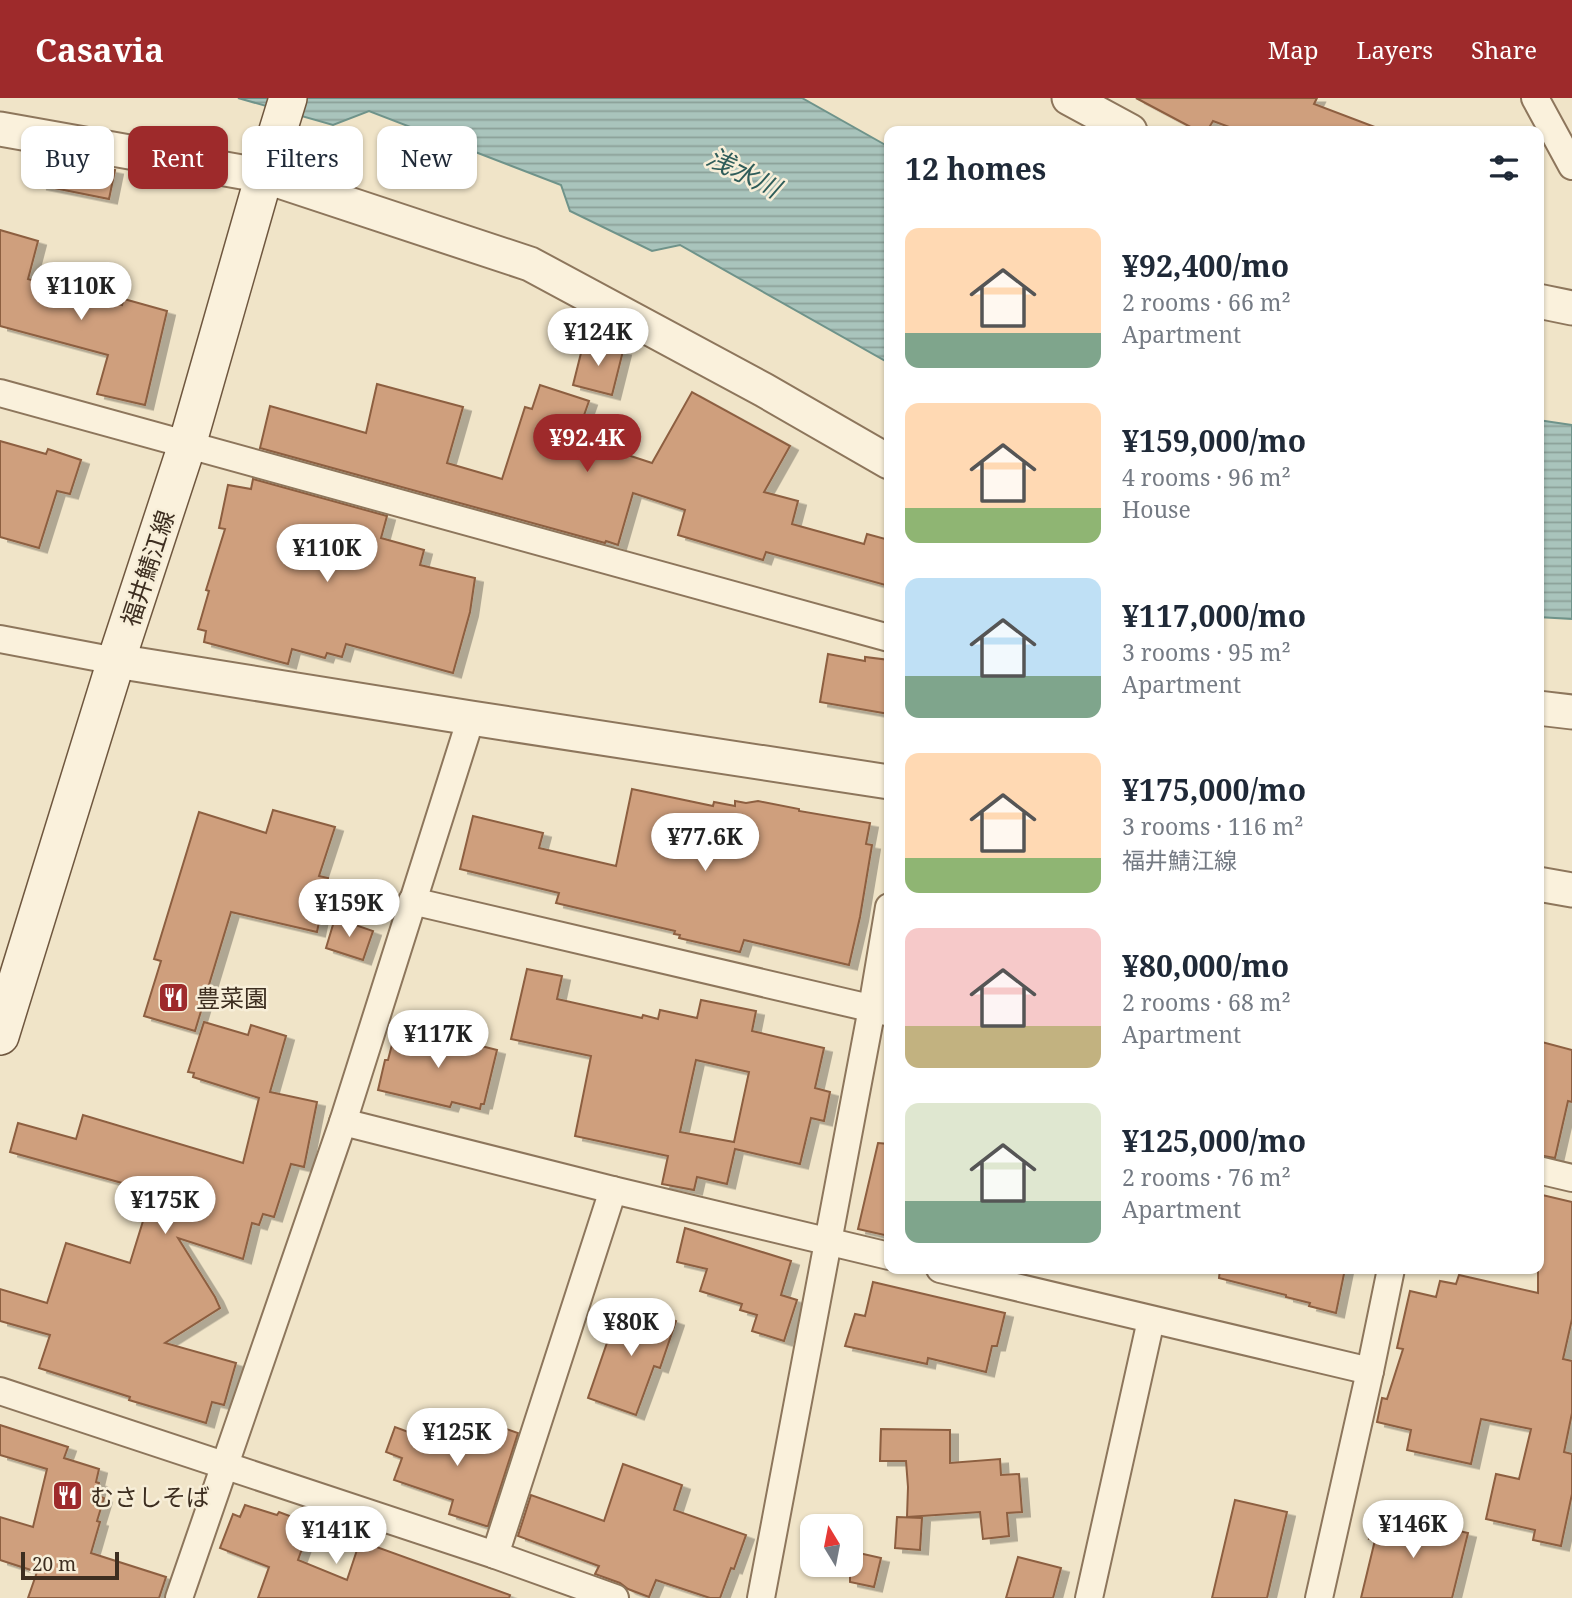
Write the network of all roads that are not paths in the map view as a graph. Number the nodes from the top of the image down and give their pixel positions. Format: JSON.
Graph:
{"nodes":[{"id":1,"x":1069,"y":98,"type":"edge"},
{"id":2,"x":1535,"y":98,"type":"edge"},
{"id":3,"x":1120,"y":126,"type":"edge"},
{"id":4,"x":0,"y":128,"type":"edge"},
{"id":5,"x":1572,"y":166,"type":"edge"},
{"id":6,"x":242,"y":172,"type":"edge"},
{"id":7,"x":260,"y":189,"type":"edge"},
{"id":8,"x":303,"y":189,"type":"edge"},
{"id":9,"x":1544,"y":302,"type":"edge"},
{"id":10,"x":1572,"y":308,"type":"edge"},
{"id":11,"x":0,"y":393,"type":"edge"},
{"id":12,"x":187,"y":445,"type":"junction"},
{"id":13,"x":884,"y":460,"type":"edge"},
{"id":14,"x":884,"y":637,"type":"edge"},
{"id":15,"x":0,"y":639,"type":"edge"},
{"id":16,"x":116,"y":661,"type":"junction"},
{"id":17,"x":1544,"y":709,"type":"edge"},
{"id":18,"x":1572,"y":712,"type":"edge"},
{"id":19,"x":471,"y":718,"type":"junction"},
{"id":20,"x":884,"y":781,"type":"edge"},
{"id":21,"x":1544,"y":885,"type":"edge"},
{"id":22,"x":1572,"y":890,"type":"edge"},
{"id":23,"x":412,"y":901,"type":"junction"},
{"id":24,"x":10,"y":966,"type":"edge"},
{"id":25,"x":884,"y":971,"type":"edge"},
{"id":26,"x":881,"y":1010,"type":"edge"},
{"id":27,"x":0,"y":1036,"type":"edge"},
{"id":28,"x":343,"y":1122,"type":"junction"},
{"id":29,"x":1544,"y":1171,"type":"edge"},
{"id":30,"x":1572,"y":1178,"type":"edge"},
{"id":31,"x":612,"y":1190,"type":"junction"},
{"id":32,"x":827,"y":1241,"type":"junction"},
{"id":33,"x":884,"y":1255,"type":"edge"},
{"id":34,"x":961,"y":1274,"type":"edge"},
{"id":35,"x":1390,"y":1274,"type":"edge"},
{"id":36,"x":1151,"y":1320,"type":"junction"},
{"id":37,"x":1370,"y":1371,"type":"junction"},
{"id":38,"x":0,"y":1391,"type":"edge"},
{"id":39,"x":225,"y":1466,"type":"junction"},
{"id":40,"x":495,"y":1555,"type":"junction"},
{"id":41,"x":179,"y":1598,"type":"edge"},
{"id":42,"x":615,"y":1598,"type":"edge"},
{"id":43,"x":761,"y":1598,"type":"edge"},
{"id":44,"x":1089,"y":1598,"type":"edge"},
{"id":45,"x":1319,"y":1598,"type":"edge"}],
"edges":[{"from":1,"to":3,"type":"street"},
{"from":2,"to":5,"type":"street"},
{"from":4,"to":6,"type":"street"},
{"from":7,"to":12,"type":"main road","name":"福井鯖江線"},
{"from":8,"to":13,"type":"street"},
{"from":9,"to":10,"type":"street"},
{"from":11,"to":12,"type":"street"},
{"from":12,"to":14,"type":"street"},
{"from":12,"to":16,"type":"main road","name":"福井鯖江線"},
{"from":15,"to":16,"type":"street"},
{"from":16,"to":19,"type":"street"},
{"from":16,"to":24,"type":"main road","name":"福井鯖江線"},
{"from":17,"to":18,"type":"street"},
{"from":19,"to":20,"type":"street"},
{"from":19,"to":23,"type":"street"},
{"from":21,"to":22,"type":"street"},
{"from":23,"to":26,"type":"street"},
{"from":23,"to":28,"type":"street"},
{"from":24,"to":27,"type":"main road","name":"福井鯖江線"},
{"from":25,"to":26,"type":"street"},
{"from":26,"to":32,"type":"street"},
{"from":28,"to":31,"type":"street"},
{"from":28,"to":39,"type":"street"},
{"from":29,"to":30,"type":"street"},
{"from":31,"to":32,"type":"street"},
{"from":31,"to":40,"type":"street"},
{"from":32,"to":33,"type":"street"},
{"from":32,"to":43,"type":"street"},
{"from":34,"to":36,"type":"street"},
{"from":35,"to":37,"type":"street"},
{"from":36,"to":37,"type":"street"},
{"from":36,"to":44,"type":"street"},
{"from":37,"to":45,"type":"street"},
{"from":38,"to":39,"type":"street"},
{"from":39,"to":40,"type":"street"},
{"from":39,"to":41,"type":"street"},
{"from":40,"to":42,"type":"street"}]}
